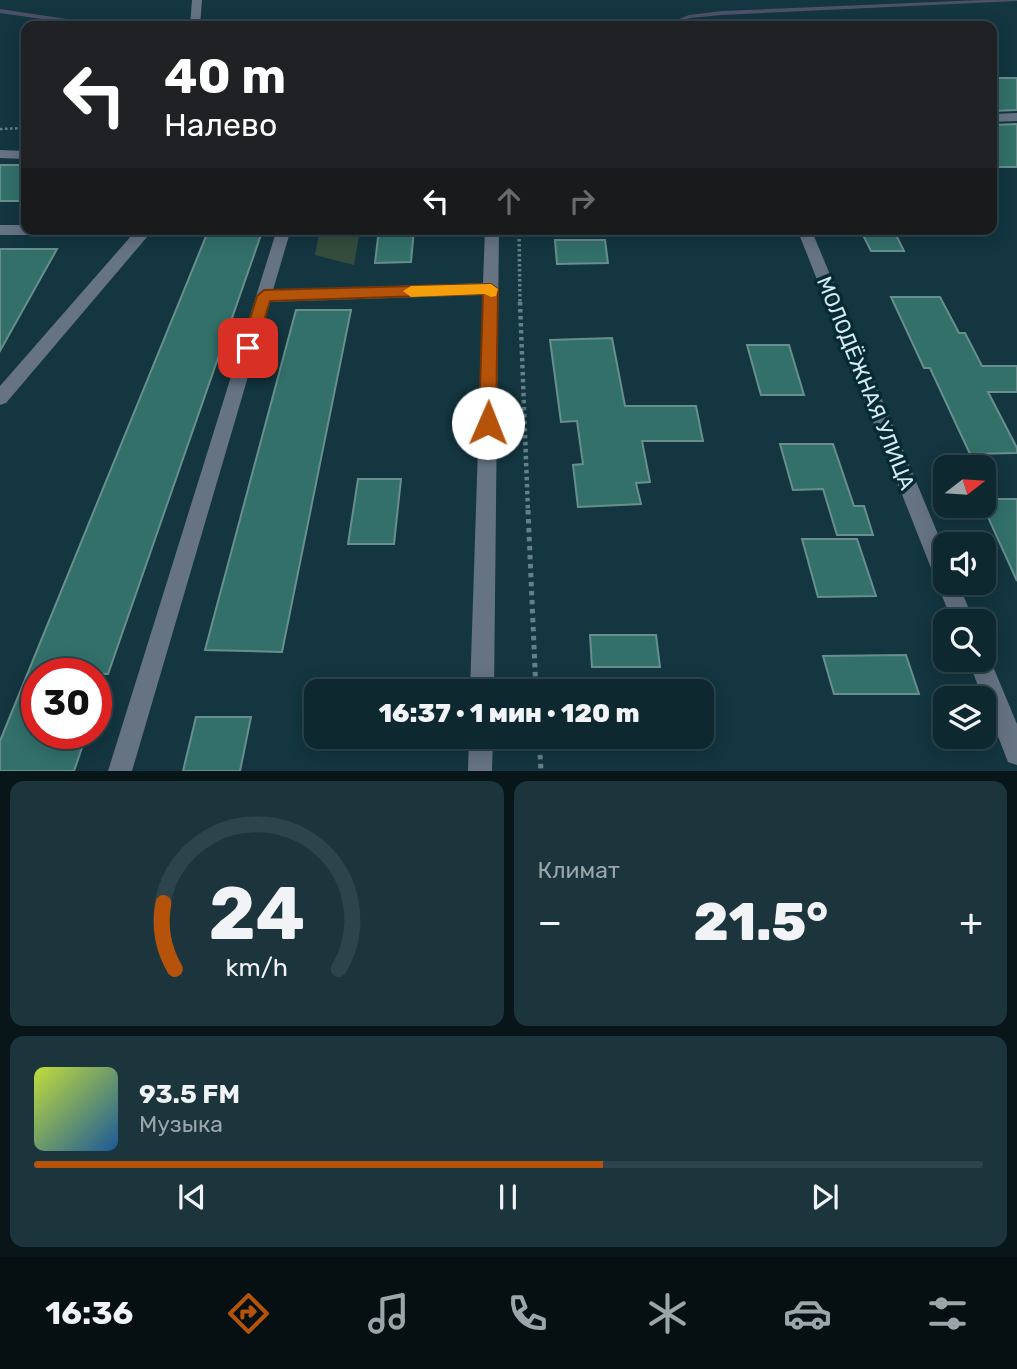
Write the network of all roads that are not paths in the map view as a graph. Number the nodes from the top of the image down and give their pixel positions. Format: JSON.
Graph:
{"nodes":[{"id":1,"x":197,"y":0,"type":"edge"},
{"id":2,"x":195,"y":21,"type":"edge"},
{"id":3,"x":1017,"y":117,"type":"edge"},
{"id":4,"x":997,"y":118,"type":"edge"},
{"id":5,"x":0,"y":154,"type":"edge"},
{"id":6,"x":21,"y":155,"type":"edge"},
{"id":7,"x":0,"y":230,"type":"edge"},
{"id":8,"x":21,"y":230,"type":"edge"},
{"id":9,"x":142,"y":235,"type":"edge"},
{"id":10,"x":282,"y":235,"type":"edge"},
{"id":11,"x":492,"y":235,"type":"edge"},
{"id":12,"x":806,"y":235,"type":"edge"},
{"id":13,"x":491,"y":289,"type":"junction"},
{"id":14,"x":264,"y":296,"type":"junction"},
{"id":15,"x":0,"y":398,"type":"edge"},
{"id":16,"x":933,"y":546,"type":"edge"},
{"id":17,"x":984,"y":672,"type":"edge"},
{"id":18,"x":482,"y":679,"type":"edge"},
{"id":19,"x":481,"y":749,"type":"edge"},
{"id":20,"x":1017,"y":753,"type":"edge"},
{"id":21,"x":120,"y":771,"type":"edge"},
{"id":22,"x":480,"y":771,"type":"edge"}],
"edges":[{"from":1,"to":2,"type":"street"},
{"from":3,"to":4,"type":"street"},
{"from":5,"to":6,"type":"street"},
{"from":7,"to":8,"type":"street"},
{"from":9,"to":15,"type":"street"},
{"from":10,"to":14,"type":"street"},
{"from":11,"to":13,"type":"street"},
{"from":12,"to":16,"type":"street","name":"МОЛОДЁЖНАЯ УЛИЦА"},
{"from":13,"to":14,"type":"street"},
{"from":13,"to":18,"type":"street"},
{"from":14,"to":21,"type":"street"},
{"from":17,"to":20,"type":"street"},
{"from":19,"to":22,"type":"street"}]}
